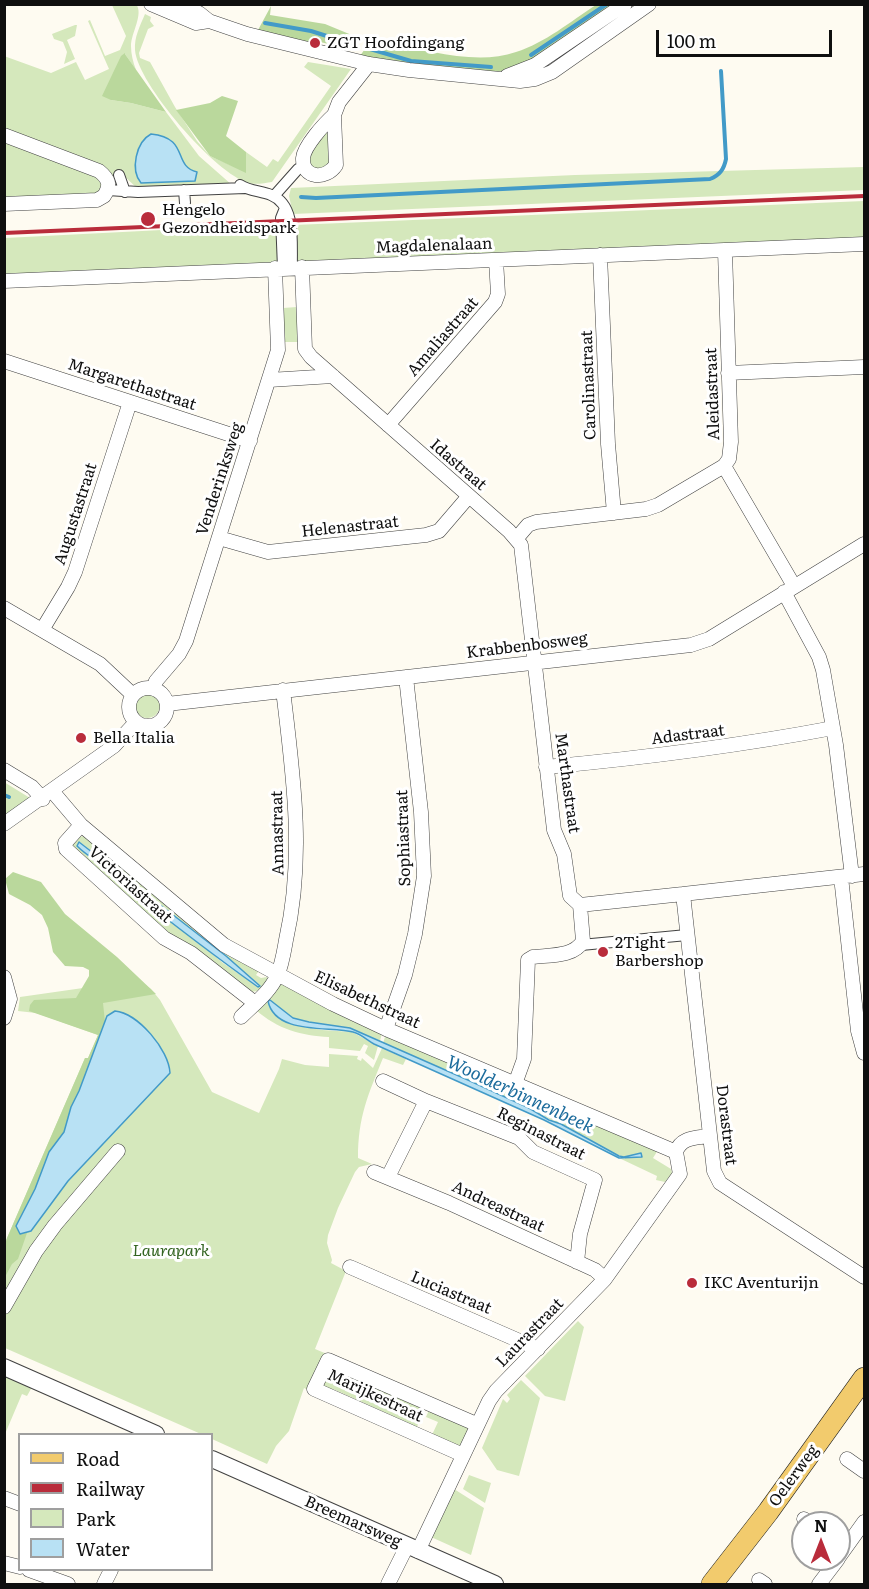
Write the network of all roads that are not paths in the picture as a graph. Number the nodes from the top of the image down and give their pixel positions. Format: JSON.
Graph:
{"nodes":[{"id":1,"x":151,"y":4,"type":"edge"},
{"id":2,"x":180,"y":4,"type":"edge"},
{"id":3,"x":625,"y":4,"type":"edge"},
{"id":4,"x":649,"y":4,"type":"edge"},
{"id":5,"x":209,"y":21,"type":"junction"},
{"id":6,"x":369,"y":64,"type":"junction"},
{"id":7,"x":501,"y":78,"type":"junction"},
{"id":8,"x":334,"y":115,"type":"dead end"},
{"id":9,"x":4,"y":135,"type":"edge"},
{"id":10,"x":298,"y":169,"type":"dead end"},
{"id":11,"x":119,"y":176,"type":"dead end"},
{"id":12,"x":108,"y":190,"type":"junction"},
{"id":13,"x":184,"y":190,"type":"junction"},
{"id":14,"x":125,"y":192,"type":"junction"},
{"id":15,"x":274,"y":196,"type":"junction"},
{"id":16,"x":185,"y":203,"type":"dead end"},
{"id":17,"x":4,"y":204,"type":"edge"},
{"id":18,"x":864,"y":244,"type":"edge"},
{"id":19,"x":725,"y":251,"type":"junction"},
{"id":20,"x":600,"y":255,"type":"junction"},
{"id":21,"x":496,"y":260,"type":"junction"},
{"id":22,"x":288,"y":267,"type":"junction"},
{"id":23,"x":4,"y":281,"type":"edge"},
{"id":24,"x":4,"y":361,"type":"edge"},
{"id":25,"x":864,"y":367,"type":"edge"},
{"id":26,"x":728,"y":373,"type":"junction"},
{"id":27,"x":333,"y":376,"type":"junction"},
{"id":28,"x":269,"y":380,"type":"junction"},
{"id":29,"x":130,"y":402,"type":"junction"},
{"id":30,"x":388,"y":425,"type":"junction"},
{"id":31,"x":250,"y":441,"type":"junction"},
{"id":32,"x":724,"y":466,"type":"junction"},
{"id":33,"x":469,"y":496,"type":"junction"},
{"id":34,"x":614,"y":513,"type":"junction"},
{"id":35,"x":219,"y":538,"type":"junction"},
{"id":36,"x":516,"y":539,"type":"junction"},
{"id":37,"x":864,"y":544,"type":"edge"},
{"id":38,"x":789,"y":589,"type":"junction"},
{"id":39,"x":4,"y":608,"type":"edge"},
{"id":40,"x":42,"y":630,"type":"junction"},
{"id":41,"x":534,"y":661,"type":"junction"},
{"id":42,"x":406,"y":677,"type":"junction"},
{"id":43,"x":153,"y":688,"type":"junction"},
{"id":44,"x":283,"y":690,"type":"junction"},
{"id":45,"x":133,"y":695,"type":"junction"},
{"id":46,"x":167,"y":704,"type":"junction"},
{"id":47,"x":136,"y":722,"type":"junction"},
{"id":48,"x":833,"y":728,"type":"junction"},
{"id":49,"x":546,"y":767,"type":"junction"},
{"id":50,"x":4,"y":770,"type":"edge"},
{"id":51,"x":48,"y":795,"type":"junction"},
{"id":52,"x":4,"y":824,"type":"edge"},
{"id":53,"x":81,"y":825,"type":"junction"},
{"id":54,"x":852,"y":876,"type":"edge"},
{"id":55,"x":683,"y":894,"type":"junction"},
{"id":56,"x":580,"y":905,"type":"junction"},
{"id":57,"x":687,"y":935,"type":"junction"},
{"id":58,"x":581,"y":945,"type":"junction"},
{"id":59,"x":278,"y":975,"type":"junction"},
{"id":60,"x":4,"y":977,"type":"edge"},
{"id":61,"x":255,"y":1003,"type":"junction"},
{"id":62,"x":241,"y":1017,"type":"dead end"},
{"id":63,"x":4,"y":1018,"type":"edge"},
{"id":64,"x":386,"y":1029,"type":"junction"},
{"id":65,"x":864,"y":1053,"type":"edge"},
{"id":66,"x":383,"y":1081,"type":"dead end"},
{"id":67,"x":515,"y":1084,"type":"junction"},
{"id":68,"x":426,"y":1101,"type":"junction"},
{"id":69,"x":709,"y":1136,"type":"junction"},
{"id":70,"x":118,"y":1151,"type":"dead end"},
{"id":71,"x":676,"y":1152,"type":"junction"},
{"id":72,"x":374,"y":1172,"type":"dead end"},
{"id":73,"x":388,"y":1177,"type":"junction"},
{"id":74,"x":577,"y":1262,"type":"junction"},
{"id":75,"x":350,"y":1267,"type":"dead end"},
{"id":76,"x":864,"y":1276,"type":"edge"},
{"id":77,"x":605,"y":1279,"type":"junction"},
{"id":78,"x":4,"y":1307,"type":"edge"},
{"id":79,"x":538,"y":1349,"type":"junction"},
{"id":80,"x":4,"y":1367,"type":"edge"},
{"id":81,"x":864,"y":1378,"type":"edge"},
{"id":82,"x":476,"y":1424,"type":"junction"},
{"id":83,"x":154,"y":1433,"type":"edge"},
{"id":84,"x":463,"y":1455,"type":"junction"},
{"id":85,"x":213,"y":1459,"type":"edge"},
{"id":86,"x":847,"y":1459,"type":"dead end"},
{"id":87,"x":864,"y":1471,"type":"edge"},
{"id":88,"x":864,"y":1522,"type":"edge"},
{"id":89,"x":851,"y":1538,"type":"edge"},
{"id":90,"x":412,"y":1549,"type":"junction"},
{"id":91,"x":34,"y":1571,"type":"edge"},
{"id":92,"x":828,"y":1571,"type":"edge"},
{"id":93,"x":717,"y":1581,"type":"edge"},
{"id":94,"x":68,"y":1584,"type":"edge"},
{"id":95,"x":387,"y":1584,"type":"edge"},
{"id":96,"x":495,"y":1584,"type":"edge"},
{"id":97,"x":819,"y":1584,"type":"edge"}],
"edges":[{"from":1,"to":5,"type":"street"},
{"from":2,"to":5,"type":"street"},
{"from":3,"to":7,"type":"street"},
{"from":4,"to":7,"type":"street"},
{"from":5,"to":6,"type":"street"},
{"from":6,"to":7,"type":"street"},
{"from":6,"to":8,"type":"street"},
{"from":9,"to":12,"type":"street"},
{"from":10,"to":15,"type":"street"},
{"from":11,"to":14,"type":"street"},
{"from":12,"to":14,"type":"street"},
{"from":12,"to":17,"type":"street"},
{"from":13,"to":14,"type":"street"},
{"from":13,"to":15,"type":"street"},
{"from":13,"to":16,"type":"street"},
{"from":15,"to":22,"type":"street"},
{"from":18,"to":19,"type":"street","name":"Magdalenalaan"},
{"from":19,"to":20,"type":"street","name":"Magdalenalaan"},
{"from":19,"to":26,"type":"street","name":"Aleidastraat"},
{"from":20,"to":21,"type":"street","name":"Magdalenalaan"},
{"from":20,"to":34,"type":"street","name":"Carolinastraat"},
{"from":21,"to":22,"type":"street","name":"Magdalenalaan"},
{"from":21,"to":30,"type":"street","name":"Amaliastraat"},
{"from":22,"to":23,"type":"street","name":"Magdalenalaan"},
{"from":22,"to":27,"type":"street"},
{"from":22,"to":28,"type":"street","name":"Venderinksweg"},
{"from":24,"to":29,"type":"street","name":"Margarethastraat"},
{"from":25,"to":26,"type":"street"},
{"from":26,"to":32,"type":"street","name":"Aleidastraat"},
{"from":27,"to":28,"type":"street"},
{"from":27,"to":30,"type":"street","name":"Idastraat"},
{"from":28,"to":31,"type":"street","name":"Venderinksweg"},
{"from":29,"to":31,"type":"street","name":"Margarethastraat"},
{"from":29,"to":40,"type":"street","name":"Augustastraat"},
{"from":30,"to":33,"type":"street","name":"Idastraat"},
{"from":31,"to":35,"type":"street","name":"Venderinksweg"},
{"from":32,"to":34,"type":"street"},
{"from":32,"to":38,"type":"street"},
{"from":33,"to":35,"type":"street","name":"Helenastraat"},
{"from":33,"to":36,"type":"street","name":"Idastraat"},
{"from":34,"to":36,"type":"street"},
{"from":35,"to":43,"type":"street","name":"Venderinksweg"},
{"from":36,"to":41,"type":"street"},
{"from":37,"to":38,"type":"street","name":"Krabbenbosweg"},
{"from":38,"to":41,"type":"street","name":"Krabbenbosweg"},
{"from":38,"to":48,"type":"street"},
{"from":39,"to":40,"type":"street"},
{"from":40,"to":45,"type":"street"},
{"from":41,"to":42,"type":"street","name":"Krabbenbosweg"},
{"from":41,"to":49,"type":"street","name":"Marthastraat"},
{"from":42,"to":44,"type":"street","name":"Krabbenbosweg"},
{"from":42,"to":64,"type":"street","name":"Sophiastraat"},
{"from":43,"to":45,"type":"street"},
{"from":43,"to":46,"type":"street"},
{"from":44,"to":46,"type":"street","name":"Krabbenbosweg"},
{"from":44,"to":59,"type":"street","name":"Annastraat"},
{"from":45,"to":47,"type":"street"},
{"from":46,"to":47,"type":"street"},
{"from":47,"to":51,"type":"street"},
{"from":48,"to":49,"type":"street","name":"Adastraat"},
{"from":48,"to":54,"type":"street"},
{"from":49,"to":56,"type":"street","name":"Marthastraat"},
{"from":50,"to":51,"type":"street","name":"Elisabethstraat"},
{"from":51,"to":52,"type":"street"},
{"from":51,"to":53,"type":"street","name":"Elisabethstraat"},
{"from":53,"to":59,"type":"street","name":"Elisabethstraat"},
{"from":53,"to":61,"type":"street","name":"Victoriastraat"},
{"from":54,"to":55,"type":"street"},
{"from":54,"to":65,"type":"street"},
{"from":55,"to":56,"type":"street"},
{"from":55,"to":57,"type":"street","name":"Dorastraat"},
{"from":56,"to":58,"type":"street"},
{"from":57,"to":58,"type":"street"},
{"from":57,"to":69,"type":"street","name":"Dorastraat"},
{"from":58,"to":67,"type":"street"},
{"from":59,"to":61,"type":"street"},
{"from":59,"to":64,"type":"street","name":"Elisabethstraat"},
{"from":60,"to":63,"type":"street"},
{"from":61,"to":62,"type":"street"},
{"from":64,"to":67,"type":"street","name":"Elisabethstraat"},
{"from":66,"to":68,"type":"street","name":"Reginastraat"},
{"from":67,"to":71,"type":"street","name":"Elisabethstraat"},
{"from":68,"to":73,"type":"street"},
{"from":68,"to":74,"type":"street","name":"Reginastraat"},
{"from":69,"to":71,"type":"street"},
{"from":69,"to":76,"type":"street","name":"Dorastraat"},
{"from":70,"to":78,"type":"street"},
{"from":71,"to":77,"type":"street","name":"Laurastraat"},
{"from":72,"to":73,"type":"street","name":"Andreastraat"},
{"from":73,"to":74,"type":"street","name":"Andreastraat"},
{"from":74,"to":77,"type":"street","name":"Andreastraat"},
{"from":75,"to":79,"type":"street","name":"Luciastraat"},
{"from":77,"to":79,"type":"street","name":"Laurastraat"},
{"from":79,"to":82,"type":"street","name":"Laurastraat"},
{"from":80,"to":83,"type":"street"},
{"from":81,"to":93,"type":"main road","name":"Oelerweg"},
{"from":82,"to":84,"type":"street","name":"Laurastraat"},
{"from":82,"to":84,"type":"street","name":"Marijkestraat"},
{"from":84,"to":90,"type":"street","name":"Laurastraat"},
{"from":85,"to":90,"type":"street","name":"Breemarsweg"},
{"from":86,"to":87,"type":"street"},
{"from":88,"to":89,"type":"street"},
{"from":90,"to":95,"type":"street","name":"Laurastraat"},
{"from":90,"to":96,"type":"street","name":"Breemarsweg"},
{"from":91,"to":94,"type":"street"},
{"from":92,"to":97,"type":"street"}]}
